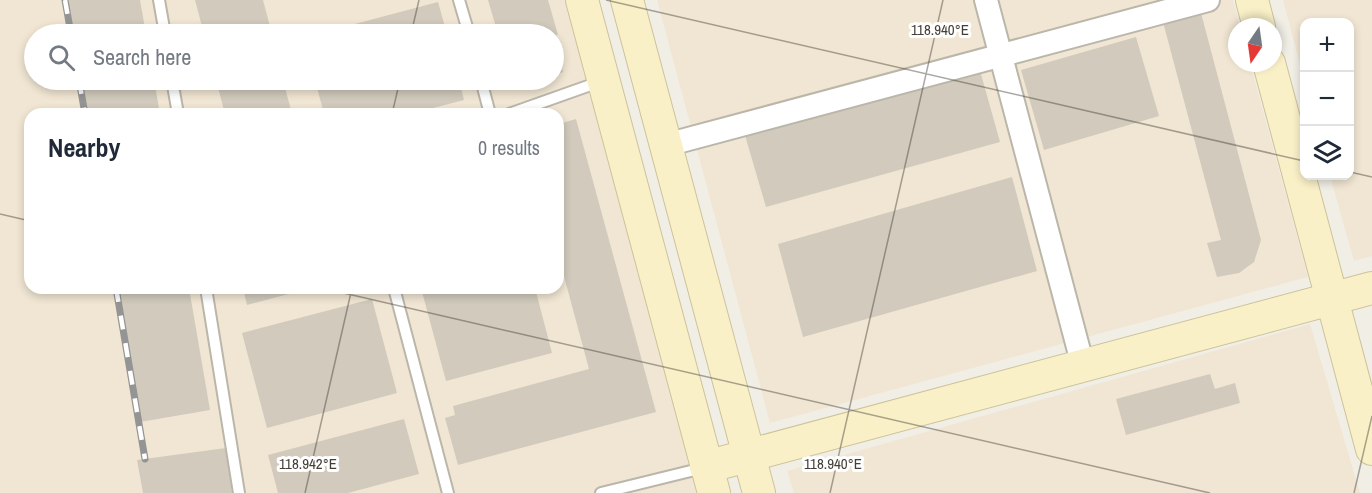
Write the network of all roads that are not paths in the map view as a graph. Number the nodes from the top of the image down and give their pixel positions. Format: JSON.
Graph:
{"nodes":[{"id":1,"x":159,"y":0,"type":"edge"},
{"id":2,"x":459,"y":0,"type":"edge"},
{"id":3,"x":582,"y":0,"type":"edge"},
{"id":4,"x":627,"y":0,"type":"edge"},
{"id":5,"x":986,"y":0,"type":"edge"},
{"id":6,"x":1208,"y":0,"type":"edge"},
{"id":7,"x":1252,"y":0,"type":"edge"},
{"id":8,"x":1257,"y":18,"type":"edge"},
{"id":9,"x":163,"y":24,"type":"edge"},
{"id":10,"x":466,"y":24,"type":"edge"},
{"id":11,"x":1001,"y":55,"type":"junction"},
{"id":12,"x":1271,"y":72,"type":"edge"},
{"id":13,"x":605,"y":81,"type":"junction"},
{"id":14,"x":174,"y":90,"type":"edge"},
{"id":15,"x":484,"y":90,"type":"edge"},
{"id":16,"x":177,"y":108,"type":"edge"},
{"id":17,"x":488,"y":108,"type":"edge"},
{"id":18,"x":526,"y":108,"type":"edge"},
{"id":19,"x":666,"y":145,"type":"junction"},
{"id":20,"x":1372,"y":288,"type":"edge"},
{"id":21,"x":207,"y":294,"type":"edge"},
{"id":22,"x":396,"y":294,"type":"edge"},
{"id":23,"x":1332,"y":299,"type":"junction"},
{"id":24,"x":1083,"y":366,"type":"junction"},
{"id":25,"x":1372,"y":449,"type":"edge"},
{"id":26,"x":748,"y":455,"type":"junction"},
{"id":27,"x":710,"y":480,"type":"edge"},
{"id":28,"x":239,"y":493,"type":"edge"},
{"id":29,"x":448,"y":493,"type":"edge"},
{"id":30,"x":601,"y":493,"type":"edge"},
{"id":31,"x":759,"y":493,"type":"edge"}],
"edges":[{"from":1,"to":9,"type":"lane"},
{"from":2,"to":10,"type":"lane"},
{"from":3,"to":13,"type":"street"},
{"from":4,"to":19,"type":"street"},
{"from":5,"to":11,"type":"street"},
{"from":6,"to":11,"type":"street"},
{"from":7,"to":8,"type":"street"},
{"from":11,"to":19,"type":"street"},
{"from":11,"to":24,"type":"street"},
{"from":12,"to":23,"type":"street"},
{"from":13,"to":18,"type":"lane"},
{"from":13,"to":27,"type":"street"},
{"from":14,"to":16,"type":"lane"},
{"from":15,"to":17,"type":"lane"},
{"from":19,"to":26,"type":"street"},
{"from":20,"to":23,"type":"street"},
{"from":21,"to":28,"type":"lane"},
{"from":22,"to":29,"type":"lane"},
{"from":23,"to":24,"type":"street"},
{"from":23,"to":25,"type":"street"},
{"from":24,"to":26,"type":"street"},
{"from":26,"to":27,"type":"street"},
{"from":26,"to":31,"type":"street"},
{"from":27,"to":30,"type":"lane"}]}
